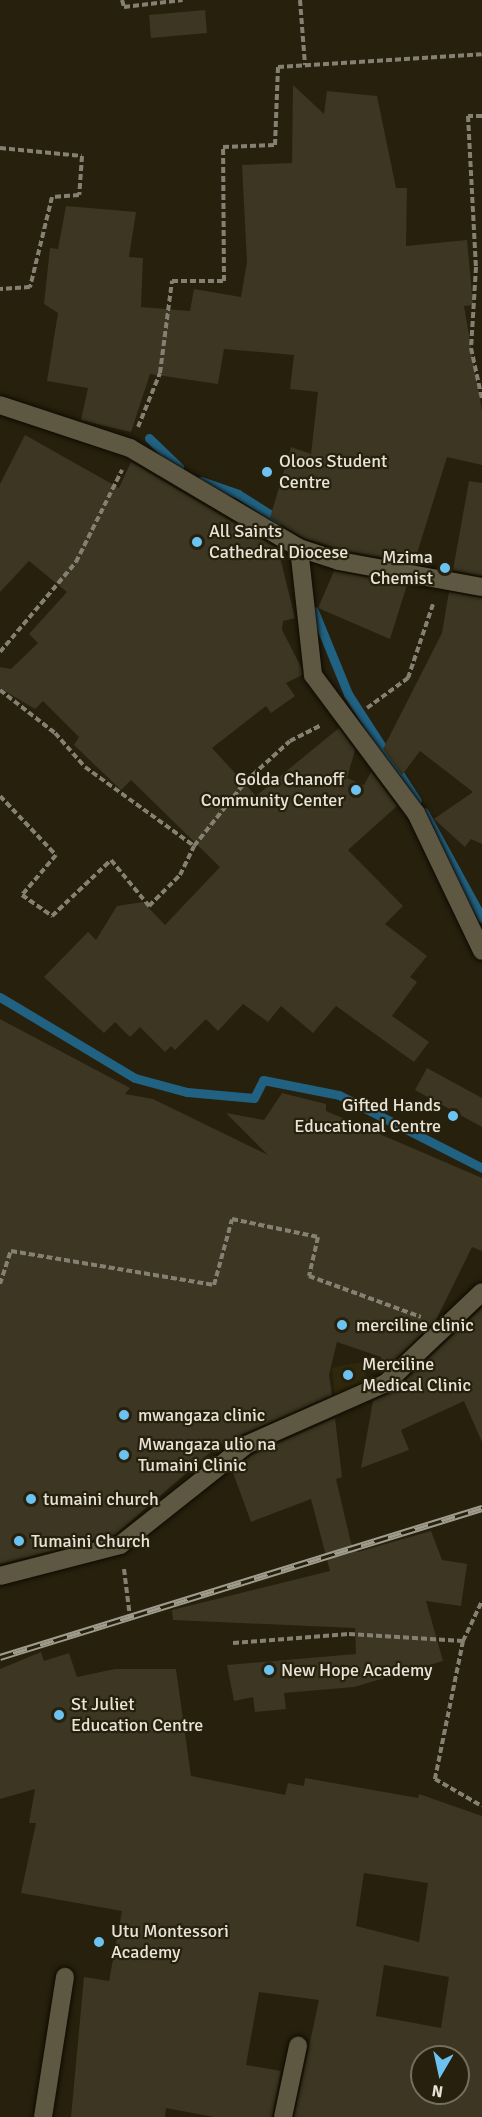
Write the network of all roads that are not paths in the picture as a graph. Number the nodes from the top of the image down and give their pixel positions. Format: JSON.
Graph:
{"nodes":[{"id":1,"x":0,"y":405,"type":"edge"},
{"id":2,"x":299,"y":548,"type":"junction"},
{"id":3,"x":482,"y":587,"type":"edge"},
{"id":4,"x":482,"y":951,"type":"edge"},
{"id":5,"x":482,"y":1292,"type":"edge"},
{"id":6,"x":0,"y":1576,"type":"edge"},
{"id":7,"x":65,"y":1977,"type":"dead end"},
{"id":8,"x":298,"y":2046,"type":"dead end"},
{"id":9,"x":43,"y":2117,"type":"edge"},
{"id":10,"x":283,"y":2117,"type":"edge"}],
"edges":[{"from":1,"to":2,"type":"street"},
{"from":2,"to":3,"type":"street"},
{"from":2,"to":4,"type":"street"},
{"from":5,"to":6,"type":"street"},
{"from":7,"to":9,"type":"street"},
{"from":8,"to":10,"type":"street"}]}
